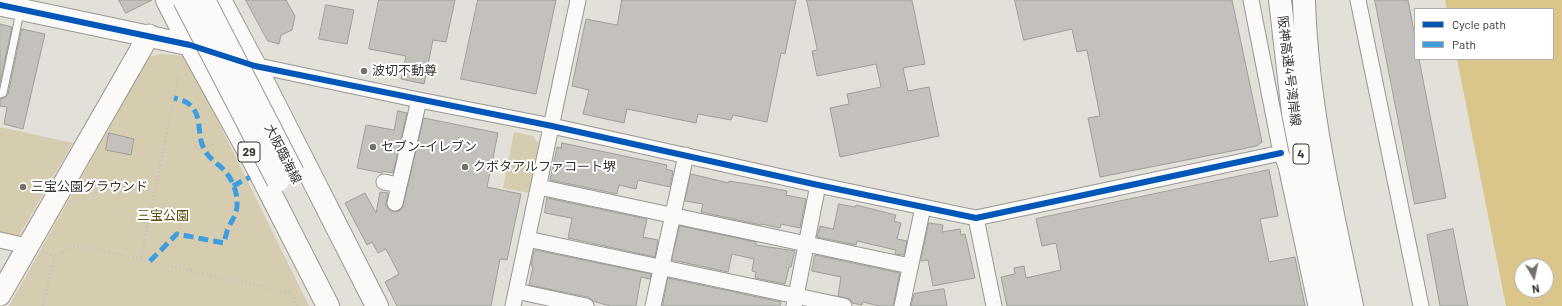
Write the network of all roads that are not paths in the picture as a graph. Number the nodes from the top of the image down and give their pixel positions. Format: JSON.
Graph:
{"nodes":[{"id":1,"x":167,"y":0,"type":"edge"},
{"id":2,"x":184,"y":0,"type":"edge"},
{"id":3,"x":204,"y":0,"type":"edge"},
{"id":4,"x":220,"y":0,"type":"edge"},
{"id":5,"x":578,"y":0,"type":"edge"},
{"id":6,"x":1250,"y":0,"type":"edge"},
{"id":7,"x":1280,"y":0,"type":"edge"},
{"id":8,"x":1304,"y":0,"type":"edge"},
{"id":9,"x":1358,"y":0,"type":"edge"},
{"id":10,"x":10,"y":7,"type":"edge"},
{"id":11,"x":149,"y":35,"type":"junction"},
{"id":12,"x":190,"y":45,"type":"junction"},
{"id":13,"x":255,"y":66,"type":"junction"},
{"id":14,"x":0,"y":94,"type":"edge"},
{"id":15,"x":419,"y":100,"type":"junction"},
{"id":16,"x":552,"y":126,"type":"junction"},
{"id":17,"x":1281,"y":153,"type":"junction"},
{"id":18,"x":686,"y":156,"type":"junction"},
{"id":19,"x":285,"y":177,"type":"junction"},
{"id":20,"x":384,"y":182,"type":"dead end"},
{"id":21,"x":400,"y":185,"type":"junction"},
{"id":22,"x":818,"y":185,"type":"junction"},
{"id":23,"x":539,"y":187,"type":"junction"},
{"id":24,"x":395,"y":203,"type":"dead end"},
{"id":25,"x":923,"y":207,"type":"junction"},
{"id":26,"x":673,"y":215,"type":"junction"},
{"id":27,"x":976,"y":218,"type":"junction"},
{"id":28,"x":527,"y":239,"type":"junction"},
{"id":29,"x":0,"y":240,"type":"edge"},
{"id":30,"x":807,"y":244,"type":"junction"},
{"id":31,"x":32,"y":247,"type":"junction"},
{"id":32,"x":910,"y":266,"type":"junction"},
{"id":33,"x":661,"y":268,"type":"junction"},
{"id":34,"x":516,"y":291,"type":"junction"},
{"id":35,"x":0,"y":295,"type":"edge"},
{"id":36,"x":795,"y":301,"type":"edge"},
{"id":37,"x":328,"y":306,"type":"edge"},
{"id":38,"x":343,"y":306,"type":"edge"},
{"id":39,"x":364,"y":306,"type":"edge"},
{"id":40,"x":377,"y":306,"type":"edge"},
{"id":41,"x":513,"y":306,"type":"edge"},
{"id":42,"x":586,"y":306,"type":"edge"},
{"id":43,"x":653,"y":306,"type":"edge"},
{"id":44,"x":844,"y":306,"type":"edge"},
{"id":45,"x":902,"y":306,"type":"edge"},
{"id":46,"x":994,"y":306,"type":"edge"},
{"id":47,"x":1316,"y":306,"type":"edge"},
{"id":48,"x":1331,"y":306,"type":"edge"},
{"id":49,"x":1352,"y":306,"type":"edge"},
{"id":50,"x":1421,"y":306,"type":"edge"}],
"edges":[{"from":1,"to":12,"type":"main road","number":"29"},
{"from":2,"to":19,"type":"main road","name":"大阪臨海線","number":"29","bridge":true},
{"from":3,"to":19,"type":"main road","name":"大阪臨海線","number":"29","bridge":true},
{"from":4,"to":13,"type":"main road"},
{"from":5,"to":16,"type":"street"},
{"from":6,"to":17,"type":"street"},
{"from":7,"to":48,"type":"main road","name":"阪神高速4号湾岸線","number":"4"},
{"from":8,"to":49,"type":"main road","name":"阪神高速4号湾岸線","number":"4"},
{"from":9,"to":50,"type":"street"},
{"from":10,"to":11,"type":"street"},
{"from":10,"to":14,"type":"lane"},
{"from":11,"to":12,"type":"street"},
{"from":11,"to":31,"type":"street"},
{"from":12,"to":13,"type":"street"},
{"from":12,"to":37,"type":"main road","number":"29"},
{"from":13,"to":15,"type":"street"},
{"from":13,"to":40,"type":"main road"},
{"from":15,"to":16,"type":"street"},
{"from":15,"to":21,"type":"street"},
{"from":16,"to":18,"type":"street"},
{"from":16,"to":23,"type":"street"},
{"from":17,"to":27,"type":"street"},
{"from":17,"to":47,"type":"street"},
{"from":18,"to":22,"type":"street"},
{"from":18,"to":26,"type":"street"},
{"from":19,"to":38,"type":"main road","name":"大阪臨海線","number":"29"},
{"from":19,"to":39,"type":"main road","name":"大阪臨海線","number":"29"},
{"from":20,"to":21,"type":"street"},
{"from":21,"to":24,"type":"street"},
{"from":22,"to":25,"type":"street"},
{"from":22,"to":30,"type":"street"},
{"from":23,"to":26,"type":"street"},
{"from":23,"to":28,"type":"street"},
{"from":25,"to":27,"type":"street"},
{"from":25,"to":32,"type":"street"},
{"from":26,"to":30,"type":"street"},
{"from":26,"to":33,"type":"street"},
{"from":27,"to":46,"type":"street"},
{"from":28,"to":33,"type":"street"},
{"from":28,"to":34,"type":"street"},
{"from":29,"to":31,"type":"street"},
{"from":30,"to":32,"type":"street"},
{"from":30,"to":36,"type":"street"},
{"from":31,"to":35,"type":"street"},
{"from":32,"to":45,"type":"street"},
{"from":33,"to":36,"type":"street"},
{"from":33,"to":43,"type":"street"},
{"from":34,"to":41,"type":"street"},
{"from":34,"to":42,"type":"street"},
{"from":36,"to":44,"type":"street"}]}
